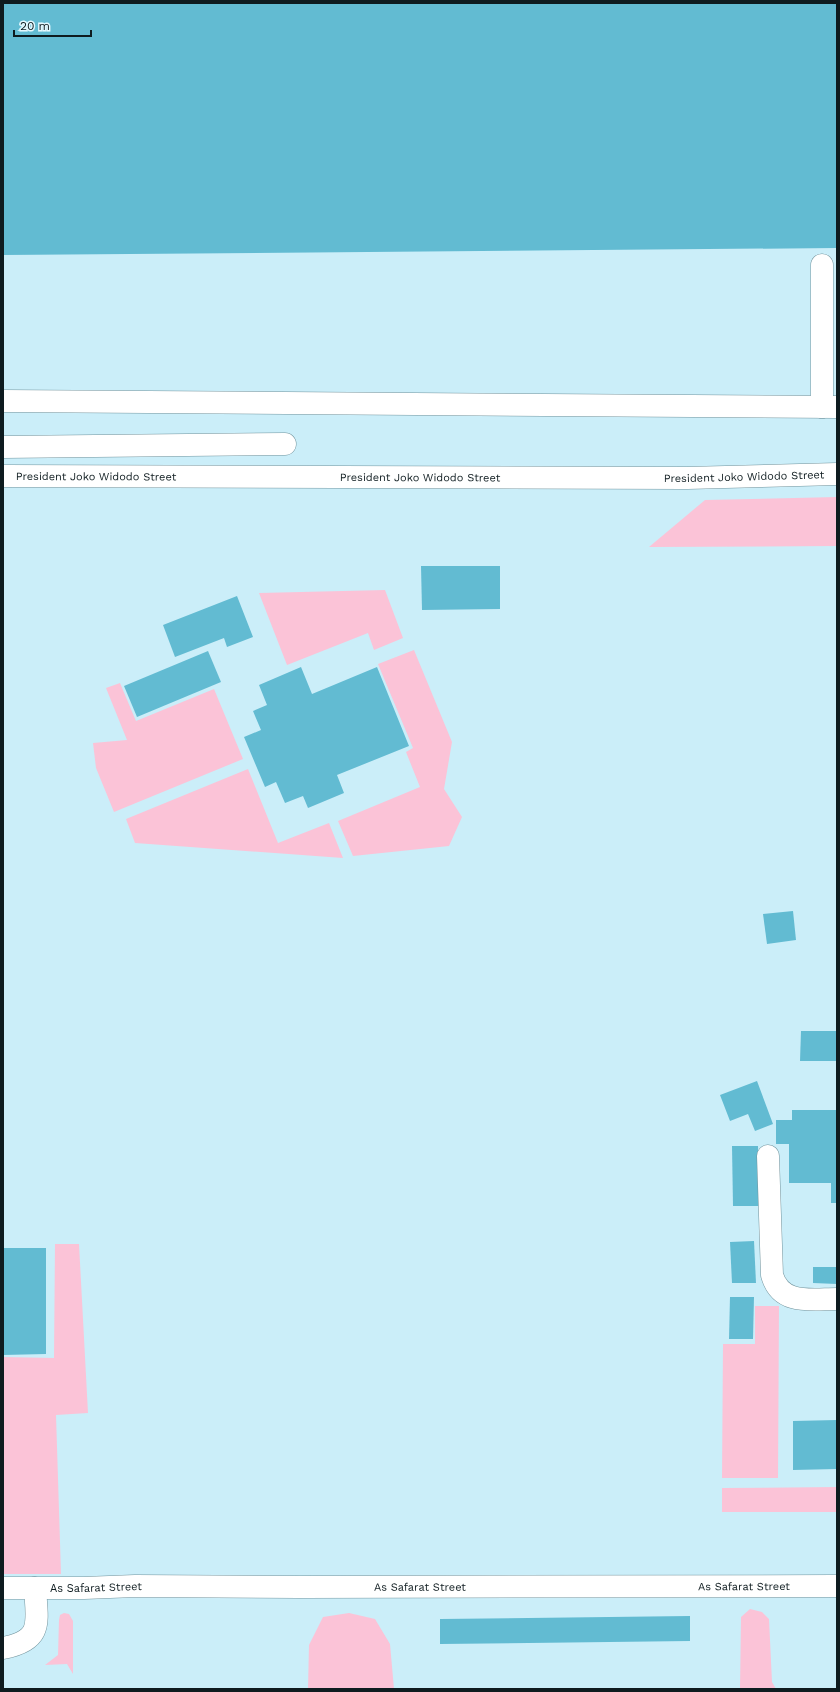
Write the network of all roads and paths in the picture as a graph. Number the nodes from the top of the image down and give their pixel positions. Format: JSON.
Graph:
{"nodes":[{"id":1,"x":822,"y":265,"type":"dead end"},
{"id":2,"x":3,"y":401,"type":"edge"},
{"id":3,"x":830,"y":407,"type":"edge"},
{"id":4,"x":285,"y":444,"type":"dead end"},
{"id":5,"x":3,"y":447,"type":"edge"},
{"id":6,"x":837,"y":474,"type":"edge"},
{"id":7,"x":3,"y":476,"type":"edge"},
{"id":8,"x":768,"y":1156,"type":"dead end"},
{"id":9,"x":837,"y":1299,"type":"edge"},
{"id":10,"x":837,"y":1586,"type":"edge"},
{"id":11,"x":3,"y":1588,"type":"edge"},
{"id":12,"x":35,"y":1588,"type":"junction"},
{"id":13,"x":3,"y":1648,"type":"edge"}],
"edges":[{"from":1,"to":3,"type":"street"},
{"from":2,"to":3,"type":"street"},
{"from":4,"to":5,"type":"street"},
{"from":6,"to":7,"type":"street","name":"President Joko Widodo Street"},
{"from":8,"to":9,"type":"street"},
{"from":10,"to":12,"type":"street","name":"As Safarat Street"},
{"from":11,"to":12,"type":"street","name":"As Safarat Street"},
{"from":12,"to":13,"type":"street"}]}
